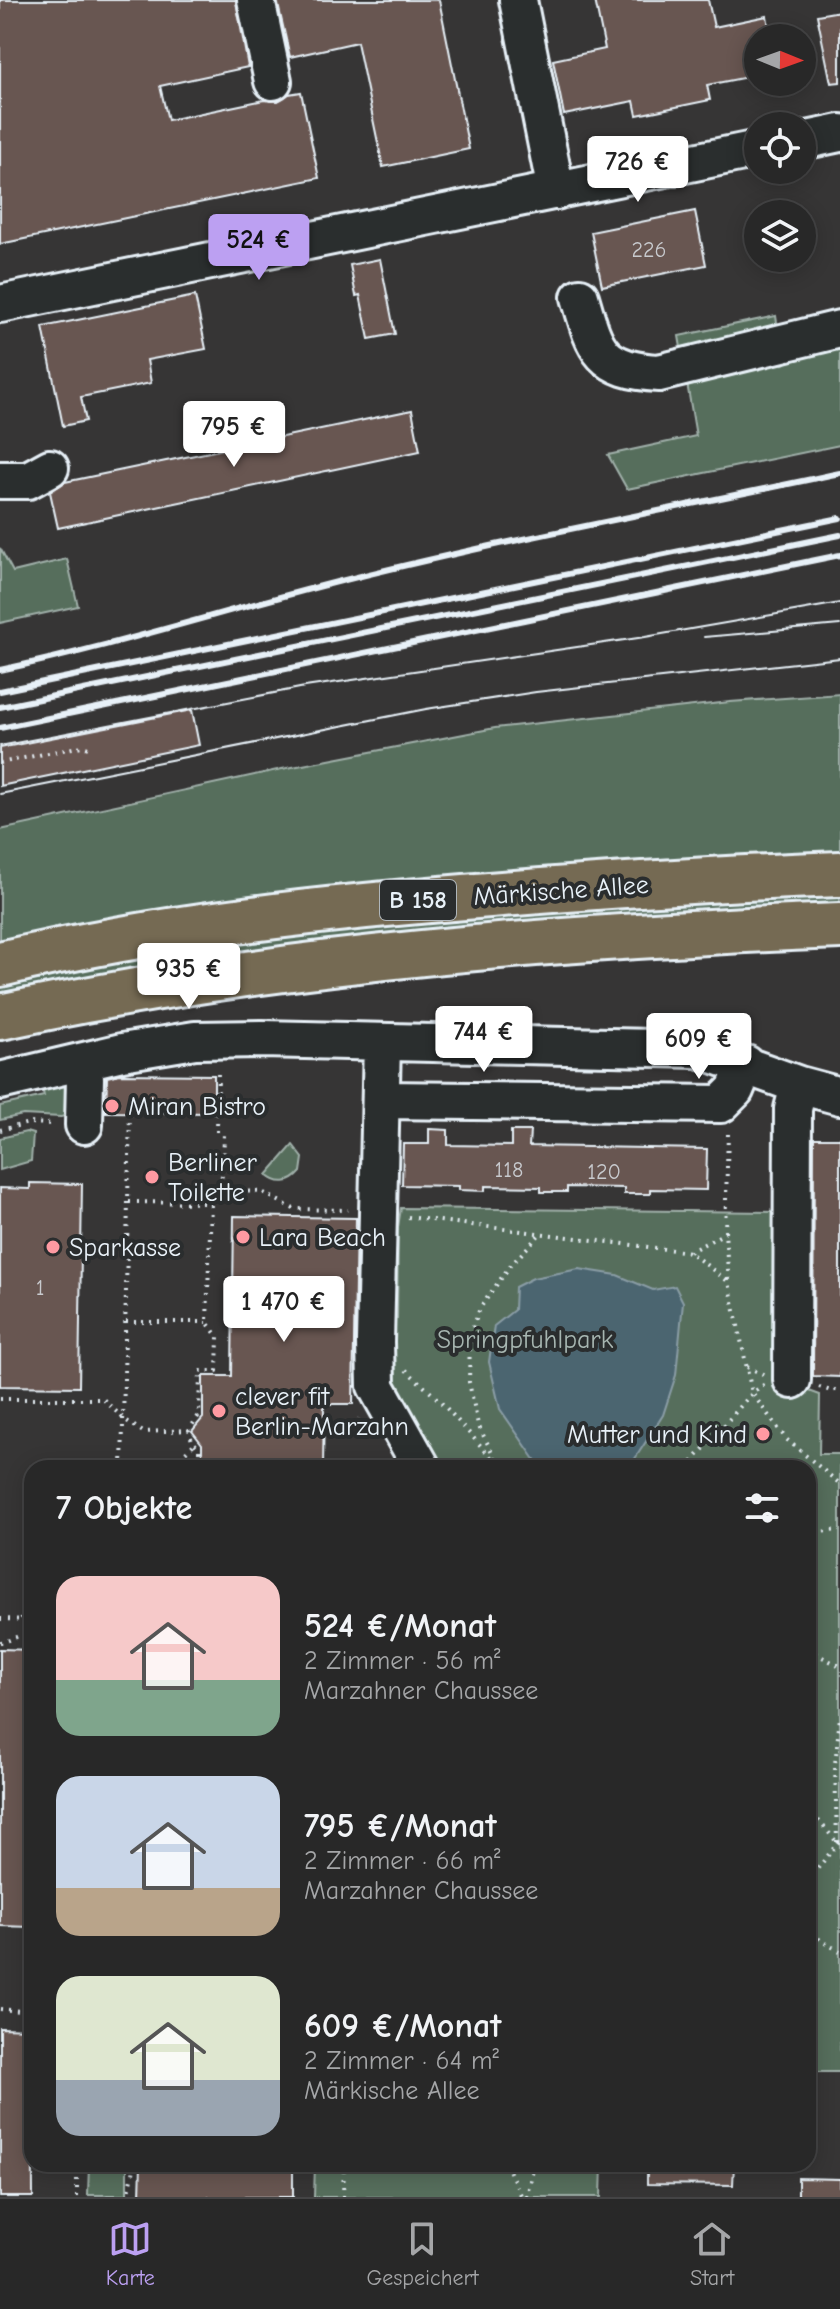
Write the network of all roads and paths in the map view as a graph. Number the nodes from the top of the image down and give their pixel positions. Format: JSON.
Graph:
{"nodes":[{"id":1,"x":256,"y":0,"type":"edge"},
{"id":2,"x":518,"y":0,"type":"edge"},
{"id":3,"x":273,"y":81,"type":"dead end"},
{"id":4,"x":840,"y":133,"type":"edge"},
{"id":5,"x":816,"y":138,"type":"edge"},
{"id":6,"x":744,"y":152,"type":"edge"},
{"id":7,"x":556,"y":191,"type":"junction"},
{"id":8,"x":580,"y":297,"type":"dead end"},
{"id":9,"x":0,"y":304,"type":"edge"},
{"id":10,"x":840,"y":329,"type":"edge"},
{"id":11,"x":50,"y":468,"type":"dead end"},
{"id":12,"x":0,"y":480,"type":"edge"},
{"id":13,"x":92,"y":749,"type":"dead end"},
{"id":14,"x":0,"y":763,"type":"edge"},
{"id":15,"x":840,"y":874,"type":"edge"},
{"id":16,"x":840,"y":926,"type":"edge"},
{"id":17,"x":0,"y":964,"type":"edge"},
{"id":18,"x":0,"y":1017,"type":"edge"},
{"id":19,"x":382,"y":1042,"type":"junction"},
{"id":20,"x":81,"y":1062,"type":"junction"},
{"id":21,"x":746,"y":1064,"type":"junction"},
{"id":22,"x":218,"y":1065,"type":"dead end"},
{"id":23,"x":0,"y":1081,"type":"edge"},
{"id":24,"x":799,"y":1085,"type":"junction"},
{"id":25,"x":840,"y":1096,"type":"edge"},
{"id":26,"x":381,"y":1100,"type":"junction"},
{"id":27,"x":130,"y":1112,"type":"dead end"},
{"id":28,"x":728,"y":1122,"type":"dead end"},
{"id":29,"x":84,"y":1125,"type":"joint"},
{"id":30,"x":0,"y":1130,"type":"edge"},
{"id":31,"x":216,"y":1190,"type":"junction"},
{"id":32,"x":128,"y":1202,"type":"junction"},
{"id":33,"x":211,"y":1203,"type":"junction"},
{"id":34,"x":386,"y":1213,"type":"junction"},
{"id":35,"x":541,"y":1233,"type":"junction"},
{"id":36,"x":725,"y":1233,"type":"junction"},
{"id":37,"x":689,"y":1252,"type":"junction"},
{"id":38,"x":729,"y":1282,"type":"junction"},
{"id":39,"x":734,"y":1301,"type":"dead end"},
{"id":40,"x":126,"y":1322,"type":"junction"},
{"id":41,"x":207,"y":1322,"type":"junction"},
{"id":42,"x":375,"y":1342,"type":"junction"},
{"id":43,"x":792,"y":1380,"type":"junction"},
{"id":44,"x":840,"y":1389,"type":"edge"},
{"id":45,"x":0,"y":1399,"type":"edge"},
{"id":46,"x":124,"y":1419,"type":"junction"},
{"id":47,"x":189,"y":1430,"type":"junction"},
{"id":48,"x":194,"y":1444,"type":"junction"},
{"id":49,"x":495,"y":1458,"type":"joint"},
{"id":50,"x":122,"y":1460,"type":"edge"},
{"id":51,"x":177,"y":1460,"type":"edge"},
{"id":52,"x":199,"y":1460,"type":"edge"},
{"id":53,"x":418,"y":1460,"type":"edge"},
{"id":54,"x":691,"y":1460,"type":"edge"},
{"id":55,"x":840,"y":1530,"type":"edge"},
{"id":56,"x":816,"y":1532,"type":"edge"},
{"id":57,"x":24,"y":1616,"type":"edge"},
{"id":58,"x":0,"y":1619,"type":"edge"},
{"id":59,"x":21,"y":1619,"type":"junction"},
{"id":60,"x":24,"y":1619,"type":"edge"},
{"id":61,"x":24,"y":1633,"type":"edge"},
{"id":62,"x":0,"y":1642,"type":"edge"},
{"id":63,"x":816,"y":1654,"type":"edge"},
{"id":64,"x":840,"y":1666,"type":"edge"},
{"id":65,"x":840,"y":1717,"type":"edge"},
{"id":66,"x":816,"y":1817,"type":"edge"},
{"id":67,"x":838,"y":1841,"type":"edge"},
{"id":68,"x":816,"y":1870,"type":"edge"},
{"id":69,"x":816,"y":1935,"type":"edge"},
{"id":70,"x":840,"y":1951,"type":"edge"},
{"id":71,"x":0,"y":2009,"type":"edge"},
{"id":72,"x":24,"y":2011,"type":"edge"},
{"id":73,"x":77,"y":2172,"type":"edge"},
{"id":74,"x":134,"y":2172,"type":"edge"},
{"id":75,"x":344,"y":2172,"type":"edge"},
{"id":76,"x":510,"y":2172,"type":"edge"},
{"id":77,"x":532,"y":2172,"type":"edge"},
{"id":78,"x":77,"y":2197,"type":"edge"},
{"id":79,"x":129,"y":2197,"type":"edge"},
{"id":80,"x":343,"y":2197,"type":"edge"},
{"id":81,"x":524,"y":2197,"type":"edge"}],
"edges":[{"from":1,"to":3,"type":"street"},
{"from":2,"to":7,"type":"street"},
{"from":4,"to":5,"type":"street"},
{"from":6,"to":7,"type":"street"},
{"from":7,"to":9,"type":"street"},
{"from":8,"to":10,"type":"street"},
{"from":11,"to":12,"type":"street"},
{"from":13,"to":14,"type":"path"},
{"from":15,"to":17,"type":"main road","name":"Märkische Allee","number":"B 158"},
{"from":16,"to":18,"type":"main road","name":"Märkische Allee","number":"B 158"},
{"from":19,"to":20,"type":"street"},
{"from":19,"to":21,"type":"street"},
{"from":19,"to":26,"type":"street"},
{"from":20,"to":23,"type":"street"},
{"from":20,"to":29,"type":"street"},
{"from":21,"to":24,"type":"street"},
{"from":21,"to":26,"type":"street"},
{"from":22,"to":31,"type":"path"},
{"from":24,"to":25,"type":"street"},
{"from":24,"to":43,"type":"street"},
{"from":26,"to":34,"type":"street"},
{"from":27,"to":32,"type":"path"},
{"from":28,"to":36,"type":"path"},
{"from":29,"to":30,"type":"path"},
{"from":31,"to":33,"type":"path"},
{"from":31,"to":34,"type":"path"},
{"from":32,"to":33,"type":"path"},
{"from":32,"to":40,"type":"path"},
{"from":33,"to":41,"type":"path"},
{"from":34,"to":35,"type":"path"},
{"from":34,"to":42,"type":"street"},
{"from":35,"to":37,"type":"path"},
{"from":35,"to":49,"type":"path"},
{"from":36,"to":37,"type":"path"},
{"from":36,"to":38,"type":"path"},
{"from":37,"to":38,"type":"path"},
{"from":38,"to":39,"type":"path"},
{"from":40,"to":41,"type":"path"},
{"from":40,"to":46,"type":"path"},
{"from":41,"to":47,"type":"path"},
{"from":42,"to":49,"type":"path"},
{"from":42,"to":53,"type":"street"},
{"from":43,"to":44,"type":"path"},
{"from":43,"to":54,"type":"path"},
{"from":45,"to":46,"type":"path"},
{"from":46,"to":47,"type":"path"},
{"from":46,"to":50,"type":"path"},
{"from":47,"to":48,"type":"path"},
{"from":48,"to":51,"type":"path"},
{"from":48,"to":52,"type":"path"},
{"from":55,"to":56,"type":"path"},
{"from":57,"to":59,"type":"path"},
{"from":58,"to":59,"type":"path"},
{"from":59,"to":60,"type":"path"},
{"from":61,"to":62,"type":"path"},
{"from":63,"to":64,"type":"path"},
{"from":65,"to":67,"type":"path"},
{"from":66,"to":67,"type":"path"},
{"from":67,"to":68,"type":"path"},
{"from":69,"to":70,"type":"path"},
{"from":71,"to":72,"type":"path"},
{"from":73,"to":78,"type":"path"},
{"from":74,"to":79,"type":"path"},
{"from":75,"to":80,"type":"path"},
{"from":76,"to":81,"type":"path"},
{"from":77,"to":81,"type":"path"}]}
